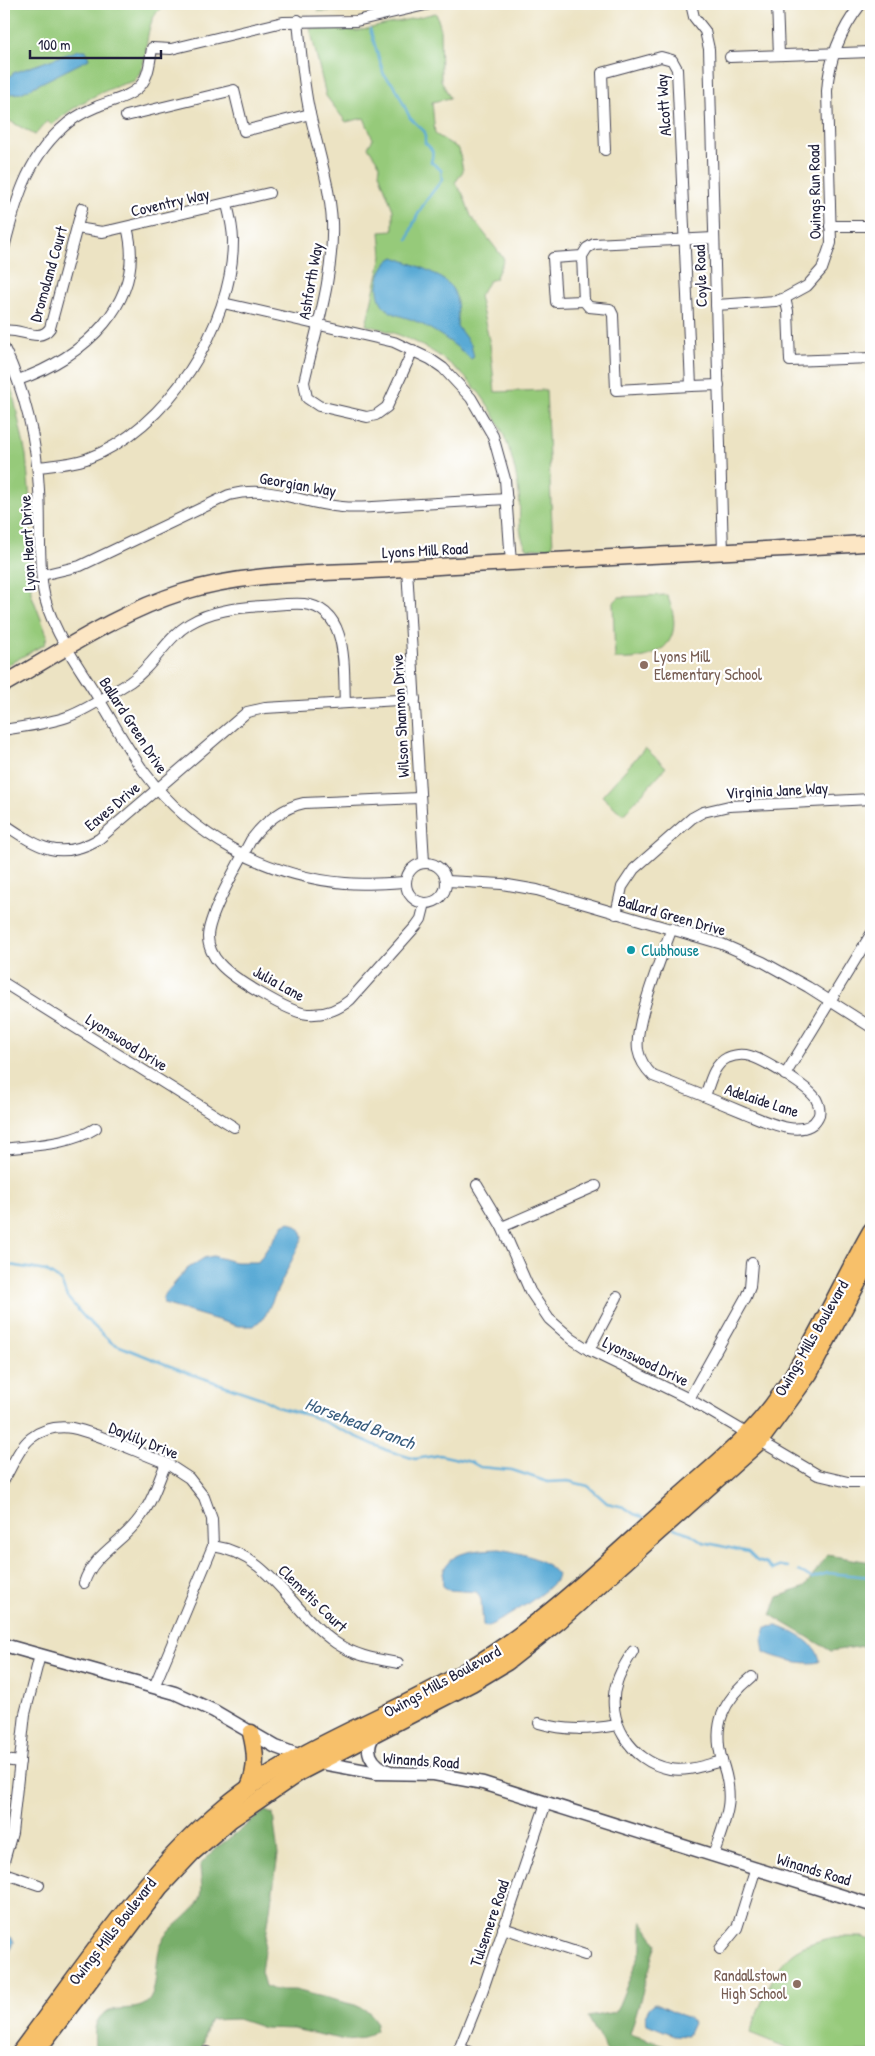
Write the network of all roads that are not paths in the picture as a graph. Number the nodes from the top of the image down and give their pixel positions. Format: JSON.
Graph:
{"nodes":[{"id":1,"x":430,"y":4,"type":"edge"},
{"id":2,"x":691,"y":4,"type":"edge"},
{"id":3,"x":777,"y":4,"type":"edge"},
{"id":4,"x":861,"y":4,"type":"edge"},
{"id":5,"x":298,"y":20,"type":"junction"},
{"id":6,"x":871,"y":52,"type":"edge"},
{"id":7,"x":834,"y":53,"type":"junction"},
{"id":8,"x":779,"y":55,"type":"junction"},
{"id":9,"x":730,"y":57,"type":"dead end"},
{"id":10,"x":310,"y":114,"type":"junction"},
{"id":11,"x":126,"y":116,"type":"dead end"},
{"id":12,"x":605,"y":150,"type":"dead end"},
{"id":13,"x":269,"y":193,"type":"dead end"},
{"id":14,"x":227,"y":204,"type":"junction"},
{"id":15,"x":82,"y":208,"type":"dead end"},
{"id":16,"x":830,"y":226,"type":"junction"},
{"id":17,"x":871,"y":226,"type":"edge"},
{"id":18,"x":127,"y":227,"type":"junction"},
{"id":19,"x":77,"y":228,"type":"junction"},
{"id":20,"x":714,"y":238,"type":"junction"},
{"id":21,"x":685,"y":239,"type":"junction"},
{"id":22,"x":4,"y":248,"type":"edge"},
{"id":23,"x":582,"y":256,"type":"junction"},
{"id":24,"x":785,"y":298,"type":"junction"},
{"id":25,"x":584,"y":301,"type":"junction"},
{"id":26,"x":223,"y":303,"type":"junction"},
{"id":27,"x":716,"y":305,"type":"junction"},
{"id":28,"x":318,"y":324,"type":"junction"},
{"id":29,"x":4,"y":331,"type":"edge"},
{"id":30,"x":4,"y":348,"type":"edge"},
{"id":31,"x":413,"y":350,"type":"junction"},
{"id":32,"x":871,"y":358,"type":"edge"},
{"id":33,"x":18,"y":380,"type":"junction"},
{"id":34,"x":719,"y":385,"type":"junction"},
{"id":35,"x":691,"y":386,"type":"junction"},
{"id":36,"x":38,"y":467,"type":"junction"},
{"id":37,"x":507,"y":499,"type":"junction"},
{"id":38,"x":871,"y":543,"type":"edge"},
{"id":39,"x":723,"y":553,"type":"junction"},
{"id":40,"x":871,"y":554,"type":"edge"},
{"id":41,"x":511,"y":563,"type":"junction"},
{"id":42,"x":408,"y":568,"type":"junction"},
{"id":43,"x":42,"y":576,"type":"junction"},
{"id":44,"x":68,"y":648,"type":"junction"},
{"id":45,"x":4,"y":684,"type":"edge"},
{"id":46,"x":99,"y":699,"type":"junction"},
{"id":47,"x":416,"y":699,"type":"junction"},
{"id":48,"x":345,"y":703,"type":"junction"},
{"id":49,"x":4,"y":730,"type":"edge"},
{"id":50,"x":157,"y":788,"type":"junction"},
{"id":51,"x":419,"y":798,"type":"junction"},
{"id":52,"x":871,"y":800,"type":"edge"},
{"id":53,"x":4,"y":824,"type":"edge"},
{"id":54,"x":243,"y":855,"type":"junction"},
{"id":55,"x":424,"y":862,"type":"junction"},
{"id":56,"x":447,"y":881,"type":"junction"},
{"id":57,"x":405,"y":882,"type":"junction"},
{"id":58,"x":425,"y":903,"type":"junction"},
{"id":59,"x":616,"y":914,"type":"junction"},
{"id":60,"x":672,"y":928,"type":"junction"},
{"id":61,"x":871,"y":934,"type":"edge"},
{"id":62,"x":4,"y":983,"type":"edge"},
{"id":63,"x":830,"y":1001,"type":"junction"},
{"id":64,"x":871,"y":1027,"type":"edge"},
{"id":65,"x":784,"y":1075,"type":"junction"},
{"id":66,"x":705,"y":1096,"type":"junction"},
{"id":67,"x":234,"y":1127,"type":"dead end"},
{"id":68,"x":96,"y":1128,"type":"dead end"},
{"id":69,"x":4,"y":1149,"type":"edge"},
{"id":70,"x":477,"y":1185,"type":"dead end"},
{"id":71,"x":596,"y":1186,"type":"dead end"},
{"id":72,"x":502,"y":1227,"type":"junction"},
{"id":73,"x":871,"y":1231,"type":"edge"},
{"id":74,"x":871,"y":1258,"type":"edge"},
{"id":75,"x":752,"y":1263,"type":"dead end"},
{"id":76,"x":617,"y":1297,"type":"dead end"},
{"id":77,"x":589,"y":1350,"type":"junction"},
{"id":78,"x":689,"y":1399,"type":"junction"},
{"id":79,"x":754,"y":1438,"type":"junction"},
{"id":80,"x":166,"y":1464,"type":"junction"},
{"id":81,"x":4,"y":1480,"type":"edge"},
{"id":82,"x":871,"y":1482,"type":"edge"},
{"id":83,"x":643,"y":1537,"type":"junction"},
{"id":84,"x":213,"y":1546,"type":"junction"},
{"id":85,"x":84,"y":1583,"type":"dead end"},
{"id":86,"x":4,"y":1646,"type":"edge"},
{"id":87,"x":633,"y":1652,"type":"dead end"},
{"id":88,"x":40,"y":1655,"type":"junction"},
{"id":89,"x":398,"y":1663,"type":"dead end"},
{"id":90,"x":752,"y":1677,"type":"dead end"},
{"id":91,"x":154,"y":1686,"type":"junction"},
{"id":92,"x":539,"y":1723,"type":"dead end"},
{"id":93,"x":616,"y":1725,"type":"junction"},
{"id":94,"x":376,"y":1732,"type":"junction"},
{"id":95,"x":252,"y":1733,"type":"junction"},
{"id":96,"x":309,"y":1759,"type":"junction"},
{"id":97,"x":4,"y":1760,"type":"edge"},
{"id":98,"x":722,"y":1761,"type":"junction"},
{"id":99,"x":20,"y":1762,"type":"junction"},
{"id":100,"x":395,"y":1774,"type":"junction"},
{"id":101,"x":249,"y":1787,"type":"junction"},
{"id":102,"x":546,"y":1803,"type":"junction"},
{"id":103,"x":713,"y":1856,"type":"junction"},
{"id":104,"x":4,"y":1861,"type":"edge"},
{"id":105,"x":756,"y":1868,"type":"junction"},
{"id":106,"x":4,"y":1873,"type":"edge"},
{"id":107,"x":38,"y":1885,"type":"dead end"},
{"id":108,"x":871,"y":1905,"type":"edge"},
{"id":109,"x":504,"y":1928,"type":"junction"},
{"id":110,"x":720,"y":1949,"type":"dead end"},
{"id":111,"x":585,"y":1955,"type":"dead end"},
{"id":112,"x":463,"y":2051,"type":"edge"},
{"id":113,"x":20,"y":2052,"type":"edge"},
{"id":114,"x":36,"y":2052,"type":"edge"}],
"edges":[{"from":1,"to":5,"type":"street"},
{"from":2,"to":20,"type":"street","name":"Coyle Road"},
{"from":3,"to":8,"type":"street"},
{"from":4,"to":7,"type":"street","name":"Owings Run Road"},
{"from":5,"to":10,"type":"street","name":"Ashforth Way"},
{"from":5,"to":22,"type":"street"},
{"from":6,"to":7,"type":"street"},
{"from":7,"to":8,"type":"street"},
{"from":7,"to":16,"type":"street","name":"Owings Run Road"},
{"from":8,"to":9,"type":"street"},
{"from":10,"to":11,"type":"street"},
{"from":10,"to":28,"type":"street","name":"Ashforth Way"},
{"from":12,"to":21,"type":"street","name":"Alcott Way"},
{"from":13,"to":14,"type":"street","name":"Coventry Way"},
{"from":14,"to":18,"type":"street","name":"Coventry Way"},
{"from":14,"to":26,"type":"street"},
{"from":15,"to":19,"type":"street","name":"Dromoland Court"},
{"from":16,"to":17,"type":"street"},
{"from":16,"to":24,"type":"street","name":"Owings Run Road"},
{"from":18,"to":19,"type":"street","name":"Coventry Way"},
{"from":18,"to":33,"type":"street"},
{"from":19,"to":29,"type":"street","name":"Dromoland Court"},
{"from":20,"to":21,"type":"street"},
{"from":20,"to":27,"type":"street","name":"Coyle Road"},
{"from":21,"to":23,"type":"street"},
{"from":21,"to":35,"type":"street"},
{"from":23,"to":25,"type":"street"},
{"from":23,"to":25,"type":"street"},
{"from":24,"to":27,"type":"street","name":"Owings Run Road"},
{"from":24,"to":32,"type":"street"},
{"from":25,"to":35,"type":"street"},
{"from":26,"to":28,"type":"street"},
{"from":26,"to":36,"type":"street"},
{"from":27,"to":34,"type":"street","name":"Coyle Road"},
{"from":28,"to":31,"type":"street"},
{"from":28,"to":31,"type":"street","name":"Ashforth Way"},
{"from":30,"to":33,"type":"street","name":"Lyon Heart Drive"},
{"from":31,"to":37,"type":"street"},
{"from":33,"to":36,"type":"street","name":"Lyon Heart Drive"},
{"from":34,"to":35,"type":"street"},
{"from":34,"to":39,"type":"street","name":"Coyle Road"},
{"from":36,"to":43,"type":"street","name":"Lyon Heart Drive"},
{"from":37,"to":41,"type":"street"},
{"from":37,"to":43,"type":"street","name":"Georgian Way"},
{"from":38,"to":39,"type":"main road","name":"Lyons Mill Road"},
{"from":38,"to":40,"type":"street"},
{"from":39,"to":41,"type":"main road","name":"Lyons Mill Road"},
{"from":41,"to":42,"type":"main road","name":"Lyons Mill Road"},
{"from":42,"to":44,"type":"main road","name":"Lyons Mill Road"},
{"from":42,"to":47,"type":"street","name":"Wilson Shannon Drive"},
{"from":43,"to":44,"type":"street","name":"Lyon Heart Drive"},
{"from":44,"to":45,"type":"main road","name":"Lyons Mill Road"},
{"from":44,"to":46,"type":"street","name":"Ballard Green Drive"},
{"from":46,"to":48,"type":"street"},
{"from":46,"to":49,"type":"street"},
{"from":46,"to":50,"type":"street","name":"Ballard Green Drive"},
{"from":47,"to":48,"type":"street","name":"Eaves Drive"},
{"from":47,"to":51,"type":"street","name":"Wilson Shannon Drive"},
{"from":48,"to":50,"type":"street","name":"Eaves Drive"},
{"from":50,"to":53,"type":"street","name":"Eaves Drive"},
{"from":50,"to":54,"type":"street","name":"Ballard Green Drive"},
{"from":51,"to":54,"type":"street","name":"Julia Lane"},
{"from":51,"to":55,"type":"street","name":"Wilson Shannon Drive"},
{"from":52,"to":59,"type":"street","name":"Virginia Jane Way"},
{"from":54,"to":57,"type":"street","name":"Ballard Green Drive"},
{"from":54,"to":58,"type":"street","name":"Julia Lane"},
{"from":55,"to":56,"type":"street"},
{"from":55,"to":57,"type":"street"},
{"from":56,"to":58,"type":"street"},
{"from":56,"to":59,"type":"street","name":"Ballard Green Drive"},
{"from":57,"to":58,"type":"street"},
{"from":59,"to":60,"type":"street","name":"Ballard Green Drive"},
{"from":60,"to":63,"type":"street","name":"Ballard Green Drive"},
{"from":60,"to":66,"type":"street","name":"Adelaide Lane"},
{"from":61,"to":63,"type":"street"},
{"from":62,"to":67,"type":"street","name":"Lyonswood Drive"},
{"from":63,"to":64,"type":"street","name":"Ballard Green Drive"},
{"from":63,"to":65,"type":"street"},
{"from":65,"to":66,"type":"street","name":"Adelaide Lane"},
{"from":65,"to":66,"type":"street","name":"Adelaide Lane"},
{"from":68,"to":69,"type":"street"},
{"from":70,"to":72,"type":"street","name":"Lyonswood Drive"},
{"from":71,"to":72,"type":"street"},
{"from":72,"to":77,"type":"street","name":"Lyonswood Drive"},
{"from":73,"to":79,"type":"main road","name":"Owings Mills Boulevard"},
{"from":74,"to":79,"type":"main road","name":"Owings Mills Boulevard"},
{"from":75,"to":78,"type":"street"},
{"from":76,"to":77,"type":"street"},
{"from":77,"to":78,"type":"street","name":"Lyonswood Drive"},
{"from":78,"to":79,"type":"street","name":"Lyonswood Drive"},
{"from":79,"to":82,"type":"street","name":"Lyonswood Drive"},
{"from":79,"to":83,"type":"main road","name":"Owings Mills Boulevard"},
{"from":80,"to":81,"type":"street","name":"Daylily Drive"},
{"from":80,"to":84,"type":"street","name":"Daylily Drive"},
{"from":80,"to":85,"type":"street"},
{"from":83,"to":94,"type":"main road","name":"Owings Mills Boulevard"},
{"from":83,"to":96,"type":"main road","name":"Owings Mills Boulevard"},
{"from":84,"to":89,"type":"street","name":"Clemetis Court"},
{"from":84,"to":91,"type":"street","name":"Daylily Drive"},
{"from":86,"to":88,"type":"street","name":"Winands Road"},
{"from":87,"to":93,"type":"street"},
{"from":88,"to":91,"type":"street","name":"Winands Road"},
{"from":88,"to":99,"type":"street"},
{"from":90,"to":98,"type":"street"},
{"from":91,"to":95,"type":"street","name":"Winands Road"},
{"from":92,"to":93,"type":"street"},
{"from":93,"to":98,"type":"street"},
{"from":94,"to":96,"type":"main road","name":"Owings Mills Boulevard"},
{"from":94,"to":100,"type":"street"},
{"from":95,"to":96,"type":"street","name":"Winands Road"},
{"from":95,"to":101,"type":"main road"},
{"from":96,"to":100,"type":"street","name":"Winands Road"},
{"from":96,"to":101,"type":"main road","name":"Owings Mills Boulevard"},
{"from":96,"to":114,"type":"main road","name":"Owings Mills Boulevard"},
{"from":97,"to":99,"type":"street"},
{"from":98,"to":103,"type":"street"},
{"from":99,"to":104,"type":"street"},
{"from":100,"to":102,"type":"street","name":"Winands Road"},
{"from":101,"to":113,"type":"main road","name":"Owings Mills Boulevard"},
{"from":102,"to":103,"type":"street","name":"Winands Road"},
{"from":102,"to":109,"type":"street","name":"Tulsemere Road"},
{"from":103,"to":105,"type":"street","name":"Winands Road"},
{"from":105,"to":108,"type":"street","name":"Winands Road"},
{"from":105,"to":110,"type":"street"},
{"from":106,"to":107,"type":"street"},
{"from":109,"to":111,"type":"street"},
{"from":109,"to":112,"type":"street","name":"Tulsemere Road"}]}
